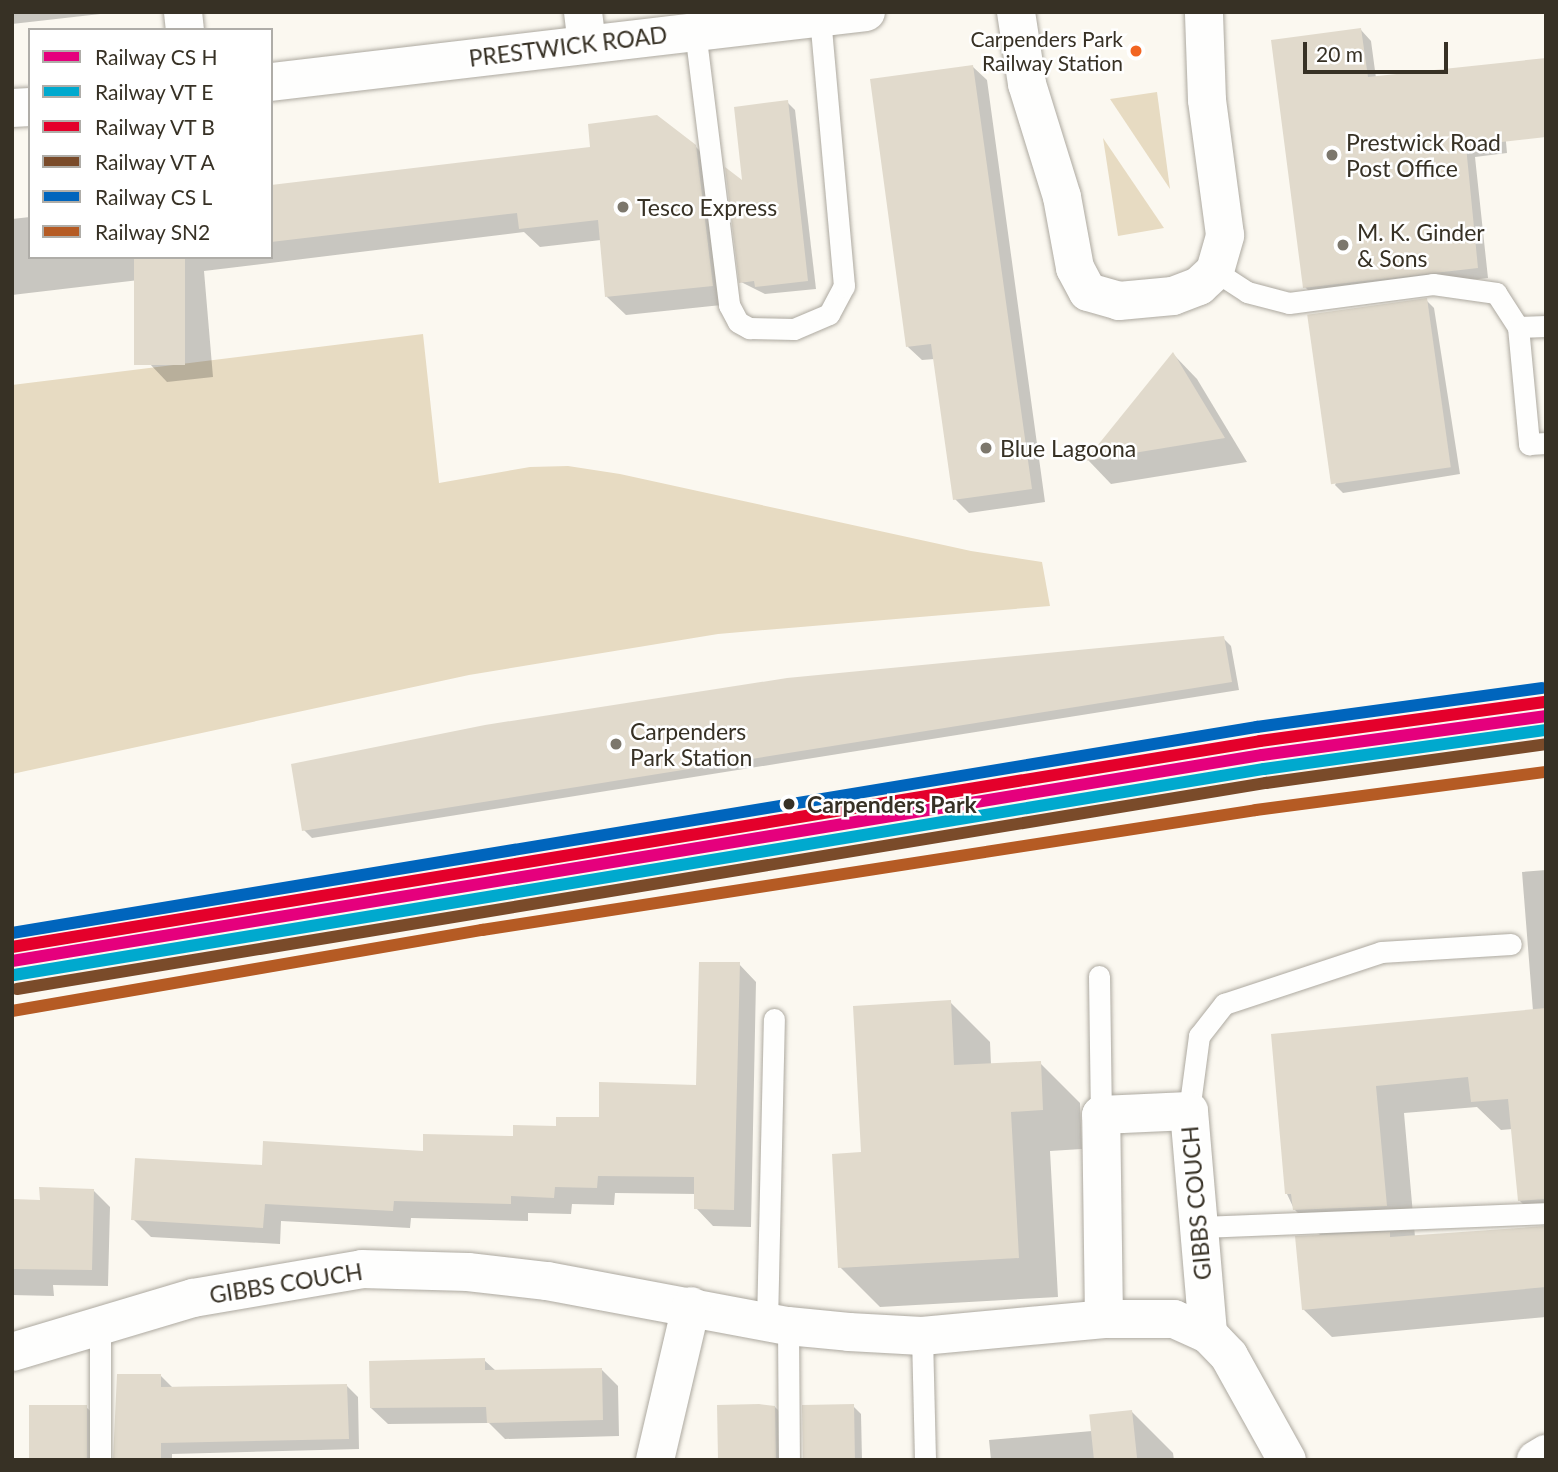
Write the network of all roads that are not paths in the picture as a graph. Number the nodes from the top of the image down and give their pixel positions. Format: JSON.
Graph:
{"nodes":[{"id":1,"x":866,"y":12,"type":"edge"},
{"id":2,"x":1016,"y":12,"type":"edge"},
{"id":3,"x":1204,"y":12,"type":"edge"},
{"id":4,"x":820,"y":18,"type":"junction"},
{"id":5,"x":585,"y":28,"type":"edge"},
{"id":6,"x":695,"y":31,"type":"junction"},
{"id":7,"x":273,"y":82,"type":"edge"},
{"id":8,"x":1215,"y":271,"type":"junction"},
{"id":9,"x":1546,"y":326,"type":"edge"},
{"id":10,"x":1518,"y":327,"type":"junction"},
{"id":11,"x":1546,"y":443,"type":"edge"},
{"id":12,"x":1511,"y":944,"type":"dead end"},
{"id":13,"x":1099,"y":976,"type":"dead end"},
{"id":14,"x":774,"y":1019,"type":"dead end"},
{"id":15,"x":1189,"y":1111,"type":"junction"},
{"id":16,"x":1101,"y":1115,"type":"junction"},
{"id":17,"x":1546,"y":1213,"type":"edge"},
{"id":18,"x":1199,"y":1227,"type":"junction"},
{"id":19,"x":691,"y":1307,"type":"junction"},
{"id":20,"x":1104,"y":1319,"type":"junction"},
{"id":21,"x":100,"y":1323,"type":"junction"},
{"id":22,"x":777,"y":1325,"type":"junction"},
{"id":23,"x":1208,"y":1334,"type":"junction"},
{"id":24,"x":922,"y":1336,"type":"junction"},
{"id":25,"x":12,"y":1352,"type":"edge"},
{"id":26,"x":1546,"y":1454,"type":"edge"},
{"id":27,"x":100,"y":1460,"type":"edge"},
{"id":28,"x":655,"y":1460,"type":"edge"},
{"id":29,"x":789,"y":1460,"type":"edge"},
{"id":30,"x":925,"y":1460,"type":"edge"},
{"id":31,"x":1287,"y":1460,"type":"edge"},
{"id":32,"x":1536,"y":1460,"type":"edge"}],
"edges":[{"from":1,"to":4,"type":"street","name":"PRESTWICK ROAD"},
{"from":2,"to":8,"type":"street"},
{"from":3,"to":8,"type":"street"},
{"from":4,"to":6,"type":"street","name":"PRESTWICK ROAD"},
{"from":4,"to":6,"type":"lane"},
{"from":5,"to":6,"type":"street","name":"PRESTWICK ROAD"},
{"from":5,"to":7,"type":"street","name":"PRESTWICK ROAD"},
{"from":8,"to":10,"type":"lane"},
{"from":9,"to":10,"type":"lane"},
{"from":10,"to":11,"type":"lane"},
{"from":12,"to":15,"type":"lane"},
{"from":13,"to":16,"type":"lane"},
{"from":14,"to":22,"type":"lane"},
{"from":15,"to":16,"type":"street","name":"GIBBS COUCH"},
{"from":15,"to":18,"type":"street","name":"GIBBS COUCH"},
{"from":16,"to":20,"type":"street"},
{"from":17,"to":18,"type":"lane"},
{"from":18,"to":23,"type":"street","name":"GIBBS COUCH"},
{"from":19,"to":21,"type":"street","name":"GIBBS COUCH"},
{"from":19,"to":22,"type":"street","name":"GIBBS COUCH"},
{"from":19,"to":28,"type":"street"},
{"from":20,"to":23,"type":"street","name":"GIBBS COUCH"},
{"from":20,"to":24,"type":"street","name":"GIBBS COUCH"},
{"from":21,"to":25,"type":"street","name":"GIBBS COUCH"},
{"from":21,"to":27,"type":"lane"},
{"from":22,"to":24,"type":"street","name":"GIBBS COUCH"},
{"from":22,"to":29,"type":"lane"},
{"from":23,"to":31,"type":"street","name":"GIBBS COUCH"},
{"from":24,"to":30,"type":"lane"},
{"from":26,"to":32,"type":"street"}]}
